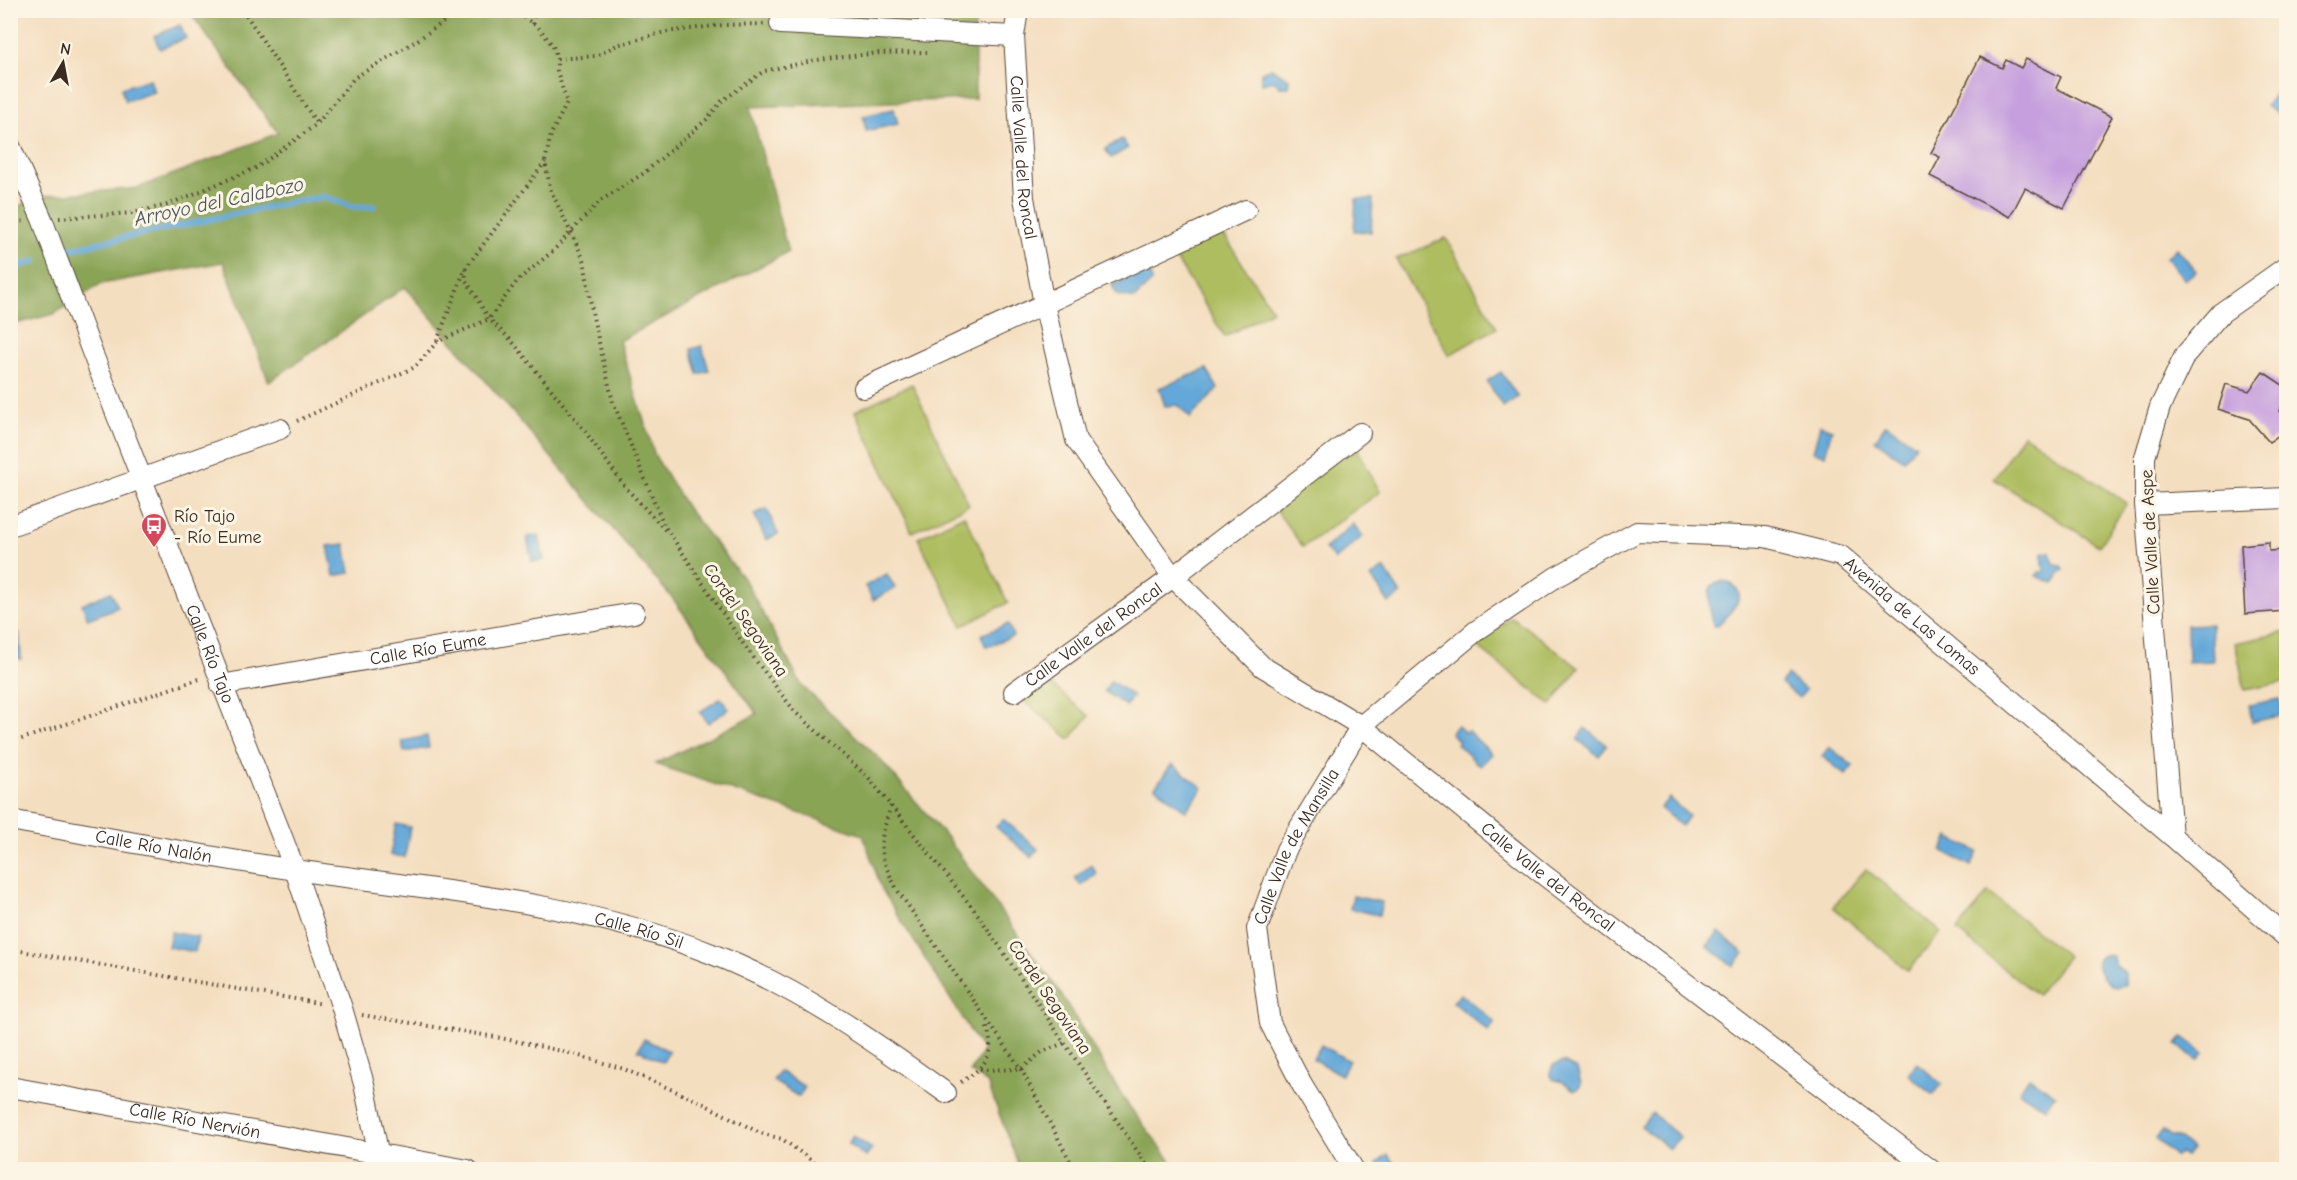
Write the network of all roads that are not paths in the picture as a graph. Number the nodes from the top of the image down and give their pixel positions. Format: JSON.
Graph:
{"nodes":[{"id":1,"x":1018,"y":10,"type":"edge"},
{"id":2,"x":780,"y":24,"type":"road end"},
{"id":3,"x":1014,"y":36,"type":"junction"},
{"id":4,"x":10,"y":146,"type":"edge"},
{"id":5,"x":1246,"y":210,"type":"dead end"},
{"id":6,"x":2286,"y":267,"type":"edge"},
{"id":7,"x":1044,"y":304,"type":"junction"},
{"id":8,"x":864,"y":388,"type":"dead end"},
{"id":9,"x":280,"y":429,"type":"road end"},
{"id":10,"x":1360,"y":433,"type":"dead end"},
{"id":11,"x":141,"y":478,"type":"junction"},
{"id":12,"x":2286,"y":498,"type":"edge"},
{"id":13,"x":2145,"y":504,"type":"junction"},
{"id":14,"x":10,"y":526,"type":"edge"},
{"id":15,"x":1173,"y":577,"type":"junction"},
{"id":16,"x":634,"y":613,"type":"dead end"},
{"id":17,"x":219,"y":679,"type":"junction"},
{"id":18,"x":1014,"y":692,"type":"dead end"},
{"id":19,"x":1361,"y":726,"type":"junction"},
{"id":20,"x":10,"y":820,"type":"edge"},
{"id":21,"x":2172,"y":836,"type":"junction"},
{"id":22,"x":295,"y":870,"type":"junction"},
{"id":23,"x":2286,"y":937,"type":"edge"},
{"id":24,"x":10,"y":1087,"type":"edge"},
{"id":25,"x":946,"y":1093,"type":"road end"},
{"id":26,"x":381,"y":1161,"type":"edge"},
{"id":27,"x":468,"y":1170,"type":"edge"},
{"id":28,"x":1354,"y":1170,"type":"edge"},
{"id":29,"x":1931,"y":1170,"type":"edge"}],
"edges":[{"from":1,"to":3,"type":"street","name":"Calle Valle del Roncal"},
{"from":2,"to":3,"type":"street"},
{"from":3,"to":7,"type":"street","name":"Calle Valle del Roncal"},
{"from":4,"to":11,"type":"street","name":"Calle Río Tajo"},
{"from":5,"to":7,"type":"street"},
{"from":6,"to":13,"type":"street","name":"Calle Valle de Aspe"},
{"from":7,"to":8,"type":"street"},
{"from":7,"to":15,"type":"street","name":"Calle Valle del Roncal"},
{"from":9,"to":11,"type":"street"},
{"from":10,"to":15,"type":"street","name":"Calle Valle del Roncal"},
{"from":11,"to":14,"type":"street"},
{"from":11,"to":17,"type":"street","name":"Calle Río Tajo"},
{"from":12,"to":13,"type":"street"},
{"from":13,"to":21,"type":"street","name":"Calle Valle de Aspe"},
{"from":15,"to":18,"type":"street","name":"Calle Valle del Roncal"},
{"from":15,"to":19,"type":"street","name":"Calle Valle del Roncal"},
{"from":16,"to":17,"type":"street","name":"Calle Río Eume"},
{"from":17,"to":22,"type":"street","name":"Calle Río Tajo"},
{"from":19,"to":21,"type":"street","name":"Avenida de Las Lomas"},
{"from":19,"to":28,"type":"street","name":"Calle Valle de Mansilla"},
{"from":19,"to":29,"type":"street","name":"Calle Valle del Roncal"},
{"from":20,"to":22,"type":"street","name":"Calle Río Nalón"},
{"from":21,"to":23,"type":"street","name":"Avenida de Las Lomas"},
{"from":22,"to":25,"type":"street","name":"Calle Río Sil"},
{"from":22,"to":26,"type":"street","name":"Calle Río Tajo"},
{"from":24,"to":26,"type":"street","name":"Calle Río Nervión"},
{"from":26,"to":27,"type":"street","name":"Calle Río Nervión"}]}
